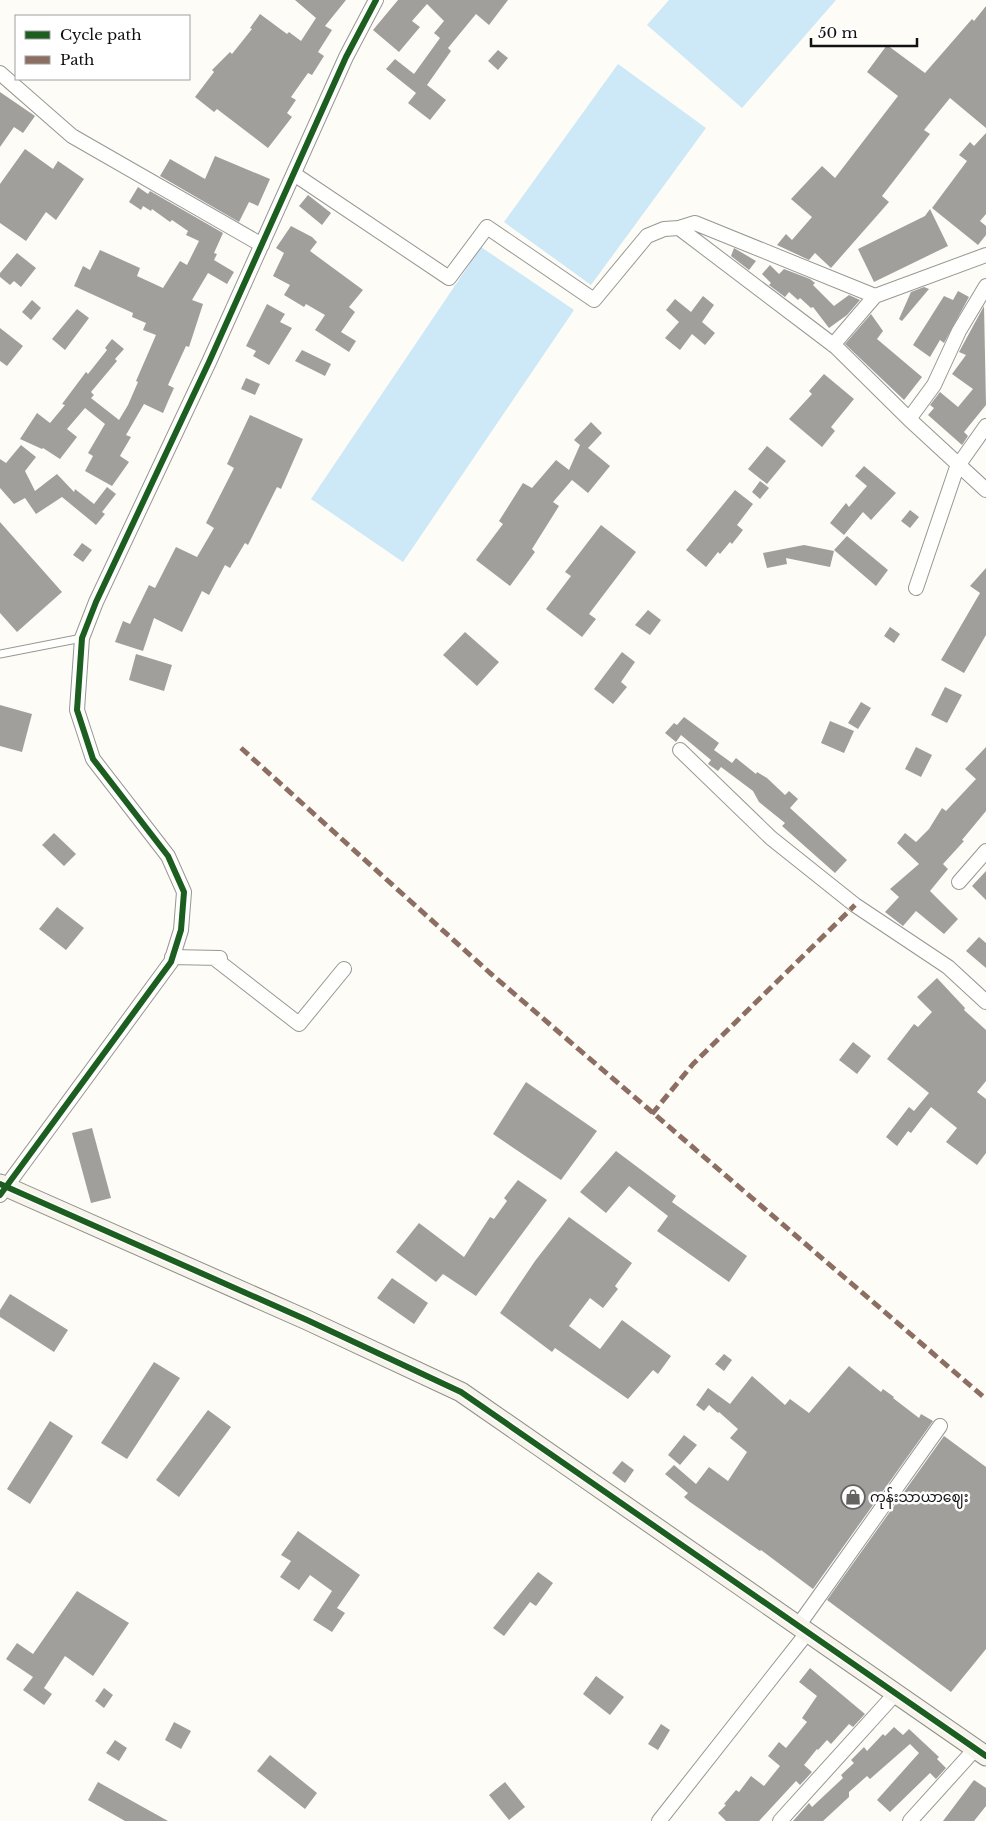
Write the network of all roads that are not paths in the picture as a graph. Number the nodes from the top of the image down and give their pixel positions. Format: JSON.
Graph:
{"nodes":[{"id":1,"x":376,"y":0,"type":"edge"},
{"id":2,"x":0,"y":73,"type":"edge"},
{"id":3,"x":294,"y":174,"type":"junction"},
{"id":4,"x":680,"y":228,"type":"junction"},
{"id":5,"x":262,"y":245,"type":"junction"},
{"id":6,"x":986,"y":255,"type":"edge"},
{"id":7,"x":986,"y":286,"type":"edge"},
{"id":8,"x":875,"y":296,"type":"junction"},
{"id":9,"x":833,"y":345,"type":"junction"},
{"id":10,"x":909,"y":419,"type":"junction"},
{"id":11,"x":986,"y":426,"type":"edge"},
{"id":12,"x":959,"y":465,"type":"junction"},
{"id":13,"x":986,"y":490,"type":"edge"},
{"id":14,"x":916,"y":588,"type":"dead end"},
{"id":15,"x":82,"y":638,"type":"junction"},
{"id":16,"x":0,"y":654,"type":"edge"},
{"id":17,"x":680,"y":750,"type":"dead end"},
{"id":18,"x":986,"y":851,"type":"edge"},
{"id":19,"x":959,"y":882,"type":"dead end"},
{"id":20,"x":172,"y":957,"type":"junction"},
{"id":21,"x":344,"y":969,"type":"dead end"},
{"id":22,"x":986,"y":1002,"type":"edge"},
{"id":23,"x":2,"y":1188,"type":"edge"},
{"id":24,"x":940,"y":1426,"type":"dead end"},
{"id":25,"x":802,"y":1629,"type":"junction"},
{"id":26,"x":895,"y":1694,"type":"junction"},
{"id":27,"x":981,"y":1752,"type":"edge"},
{"id":28,"x":659,"y":1821,"type":"edge"},
{"id":29,"x":780,"y":1821,"type":"edge"},
{"id":30,"x":910,"y":1821,"type":"edge"}],
"edges":[{"from":1,"to":3,"type":"street"},
{"from":2,"to":5,"type":"street"},
{"from":3,"to":4,"type":"street"},
{"from":3,"to":5,"type":"street"},
{"from":4,"to":8,"type":"street"},
{"from":4,"to":9,"type":"street"},
{"from":5,"to":15,"type":"street"},
{"from":6,"to":8,"type":"street"},
{"from":7,"to":10,"type":"street"},
{"from":8,"to":9,"type":"street"},
{"from":9,"to":10,"type":"street"},
{"from":10,"to":12,"type":"street"},
{"from":11,"to":12,"type":"street"},
{"from":12,"to":13,"type":"street"},
{"from":12,"to":14,"type":"street"},
{"from":15,"to":16,"type":"lane"},
{"from":15,"to":20,"type":"street"},
{"from":17,"to":22,"type":"street"},
{"from":18,"to":19,"type":"street"},
{"from":20,"to":21,"type":"street"},
{"from":20,"to":23,"type":"street"},
{"from":23,"to":25,"type":"street"},
{"from":24,"to":25,"type":"street"},
{"from":25,"to":26,"type":"street"},
{"from":25,"to":28,"type":"street"},
{"from":26,"to":27,"type":"street"},
{"from":26,"to":29,"type":"street"},
{"from":27,"to":30,"type":"street"}]}
